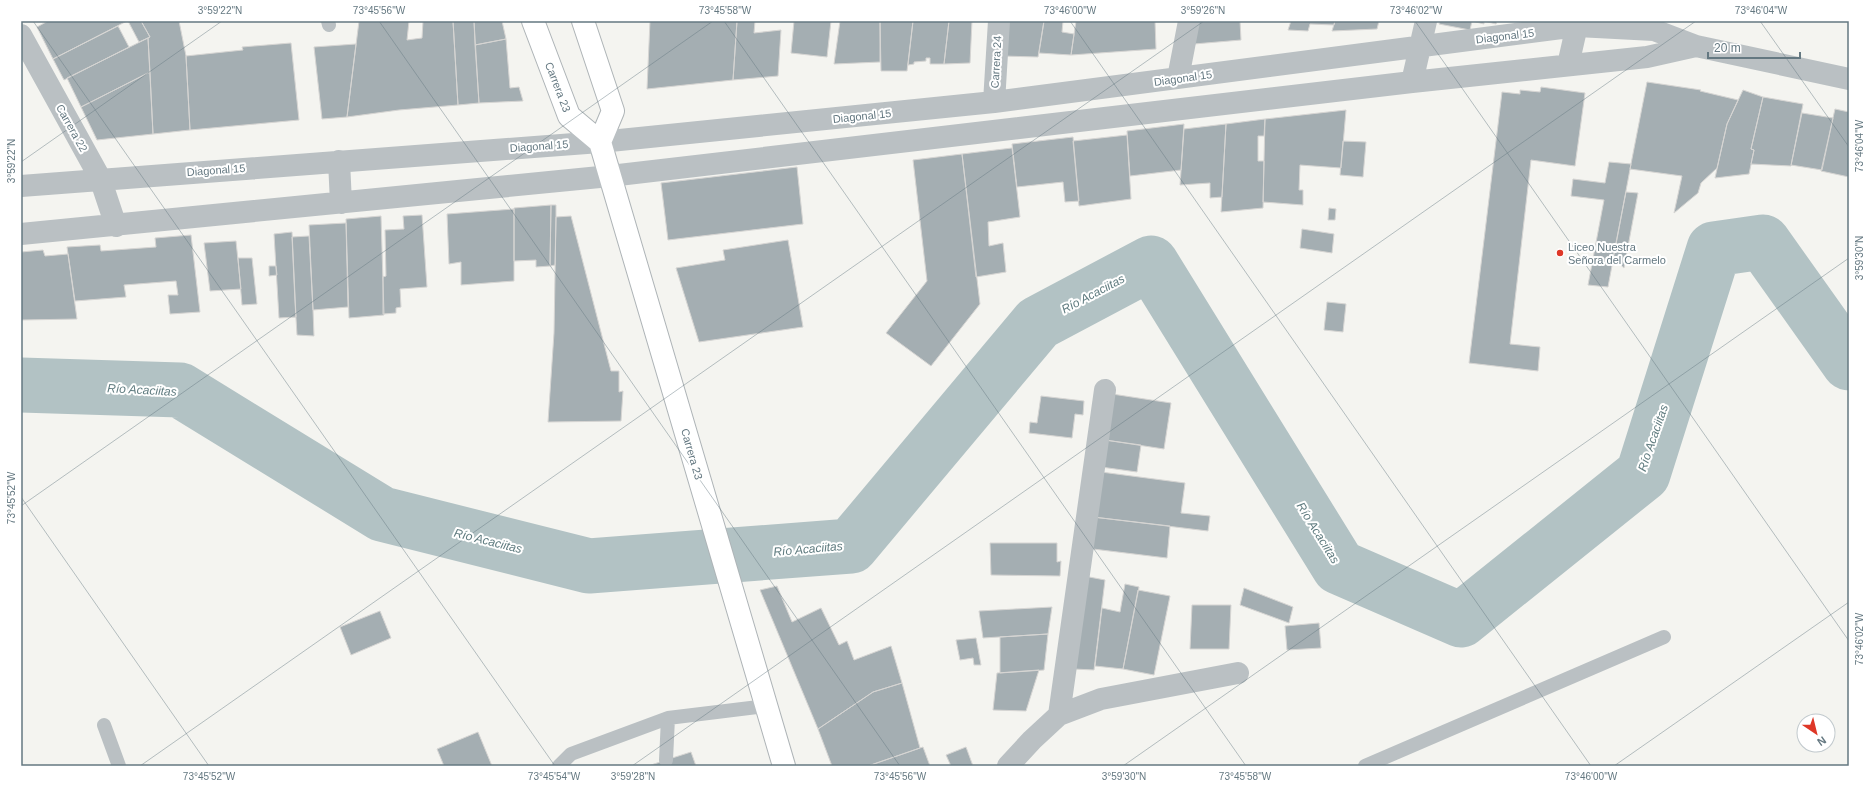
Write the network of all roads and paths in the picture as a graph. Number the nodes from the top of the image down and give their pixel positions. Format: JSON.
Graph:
{"nodes":[{"id":1,"x":533,"y":21,"type":"edge"},
{"id":2,"x":583,"y":21,"type":"edge"},
{"id":3,"x":999,"y":21,"type":"edge"},
{"id":4,"x":1189,"y":21,"type":"edge"},
{"id":5,"x":1426,"y":21,"type":"edge"},
{"id":6,"x":1578,"y":24,"type":"edge"},
{"id":7,"x":21,"y":35,"type":"edge"},
{"id":8,"x":1420,"y":46,"type":"junction"},
{"id":9,"x":1696,"y":46,"type":"junction"},
{"id":10,"x":1568,"y":65,"type":"junction"},
{"id":11,"x":1178,"y":78,"type":"junction"},
{"id":12,"x":1849,"y":79,"type":"edge"},
{"id":13,"x":1412,"y":82,"type":"junction"},
{"id":14,"x":994,"y":102,"type":"junction"},
{"id":15,"x":600,"y":142,"type":"junction"},
{"id":16,"x":339,"y":160,"type":"junction"},
{"id":17,"x":610,"y":176,"type":"junction"},
{"id":18,"x":100,"y":178,"type":"junction"},
{"id":19,"x":21,"y":186,"type":"edge"},
{"id":20,"x":341,"y":203,"type":"junction"},
{"id":21,"x":116,"y":226,"type":"junction"},
{"id":22,"x":21,"y":234,"type":"edge"},
{"id":23,"x":1105,"y":390,"type":"dead end"},
{"id":24,"x":1664,"y":637,"type":"dead end"},
{"id":25,"x":1238,"y":673,"type":"dead end"},
{"id":26,"x":764,"y":699,"type":"junction"},
{"id":27,"x":1059,"y":715,"type":"junction"},
{"id":28,"x":668,"y":718,"type":"junction"},
{"id":29,"x":104,"y":725,"type":"dead end"},
{"id":30,"x":666,"y":760,"type":"dead end"},
{"id":31,"x":119,"y":766,"type":"edge"},
{"id":32,"x":559,"y":766,"type":"edge"},
{"id":33,"x":784,"y":766,"type":"edge"},
{"id":34,"x":1008,"y":766,"type":"edge"},
{"id":35,"x":1365,"y":766,"type":"edge"}],
"edges":[{"from":1,"to":15,"type":"main road","name":"Carrera 23"},
{"from":2,"to":15,"type":"main road"},
{"from":3,"to":14,"type":"street","name":"Carrera 24"},
{"from":4,"to":11,"type":"street"},
{"from":5,"to":8,"type":"street"},
{"from":6,"to":8,"type":"street","name":"Diagonal 15"},
{"from":6,"to":9,"type":"street","name":"Diagonal 15"},
{"from":6,"to":10,"type":"street"},
{"from":7,"to":18,"type":"street","name":"Carrera 22"},
{"from":8,"to":11,"type":"street","name":"Diagonal 15"},
{"from":8,"to":13,"type":"street"},
{"from":9,"to":10,"type":"street","name":"Diagonal 15"},
{"from":9,"to":12,"type":"street","name":"Diagonal 15"},
{"from":10,"to":13,"type":"street","name":"Diagonal 15"},
{"from":11,"to":14,"type":"street","name":"Diagonal 15"},
{"from":13,"to":17,"type":"street","name":"Diagonal 15"},
{"from":14,"to":15,"type":"street","name":"Diagonal 15"},
{"from":15,"to":16,"type":"street","name":"Diagonal 15"},
{"from":15,"to":17,"type":"main road","name":"Carrera 23"},
{"from":16,"to":18,"type":"street","name":"Diagonal 15"},
{"from":16,"to":20,"type":"street"},
{"from":17,"to":20,"type":"street","name":"Diagonal 15"},
{"from":17,"to":26,"type":"main road","name":"Carrera 23"},
{"from":18,"to":19,"type":"street","name":"Diagonal 15"},
{"from":18,"to":21,"type":"street","name":"Carrera 22"},
{"from":20,"to":21,"type":"street","name":"Diagonal 15"},
{"from":21,"to":22,"type":"street","name":"Diagonal 15"},
{"from":23,"to":27,"type":"street"},
{"from":24,"to":35,"type":"lane"},
{"from":25,"to":27,"type":"street"},
{"from":26,"to":28,"type":"lane"},
{"from":26,"to":33,"type":"main road","name":"Carrera 23"},
{"from":27,"to":34,"type":"street"},
{"from":28,"to":30,"type":"lane"},
{"from":28,"to":32,"type":"lane"},
{"from":29,"to":31,"type":"lane"}]}
